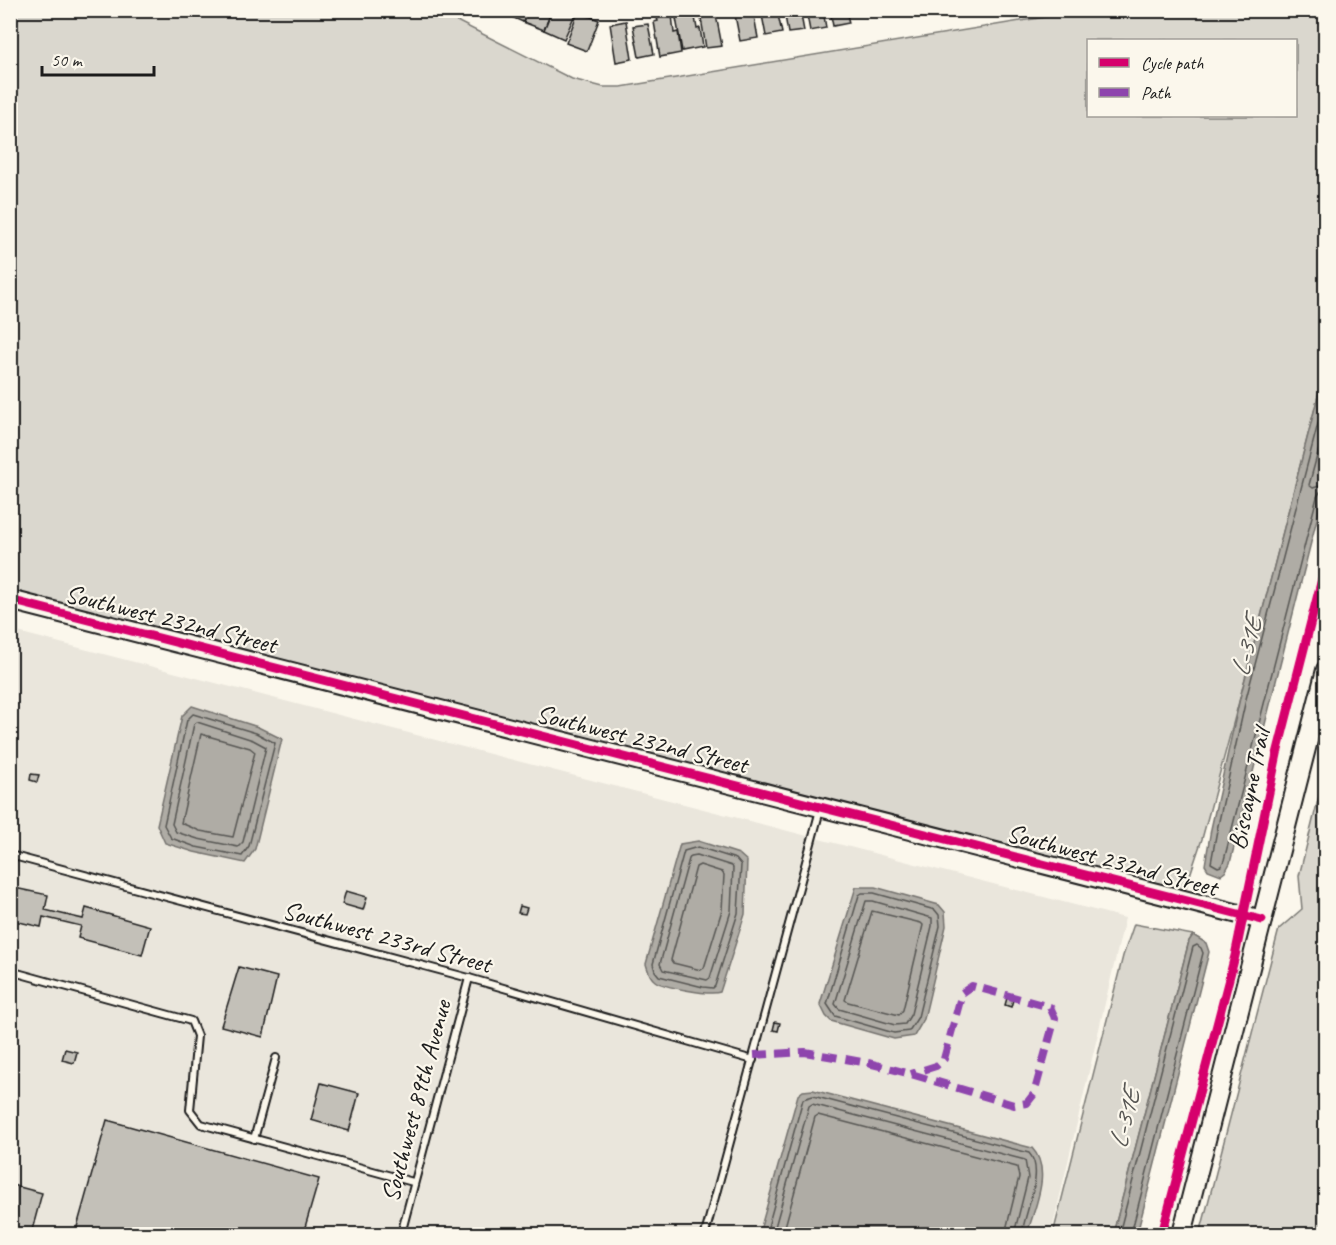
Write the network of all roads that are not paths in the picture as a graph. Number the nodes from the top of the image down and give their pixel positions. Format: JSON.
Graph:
{"nodes":[{"id":1,"x":10,"y":600,"type":"edge"},
{"id":2,"x":1326,"y":670,"type":"edge"},
{"id":3,"x":821,"y":807,"type":"junction"},
{"id":4,"x":10,"y":855,"type":"edge"},
{"id":5,"x":1262,"y":920,"type":"junction"},
{"id":6,"x":10,"y":971,"type":"edge"},
{"id":7,"x":469,"y":978,"type":"junction"},
{"id":8,"x":276,"y":1058,"type":"dead end"},
{"id":9,"x":753,"y":1060,"type":"junction"},
{"id":10,"x":254,"y":1139,"type":"junction"},
{"id":11,"x":413,"y":1182,"type":"junction"},
{"id":12,"x":401,"y":1234,"type":"edge"},
{"id":13,"x":705,"y":1234,"type":"edge"},
{"id":14,"x":1182,"y":1234,"type":"edge"}],
"edges":[{"from":1,"to":3,"type":"street","name":"Southwest 232nd Street"},
{"from":2,"to":5,"type":"street"},
{"from":3,"to":5,"type":"street","name":"Southwest 232nd Street"},
{"from":3,"to":9,"type":"lane"},
{"from":4,"to":7,"type":"lane","name":"Southwest 233rd Street"},
{"from":5,"to":14,"type":"street"},
{"from":6,"to":10,"type":"lane"},
{"from":7,"to":9,"type":"lane","name":"Southwest 233rd Street"},
{"from":7,"to":11,"type":"lane","name":"Southwest 89th Avenue"},
{"from":8,"to":10,"type":"lane"},
{"from":9,"to":13,"type":"lane"},
{"from":10,"to":11,"type":"lane"},
{"from":11,"to":12,"type":"lane","name":"Southwest 89th Avenue"}]}
